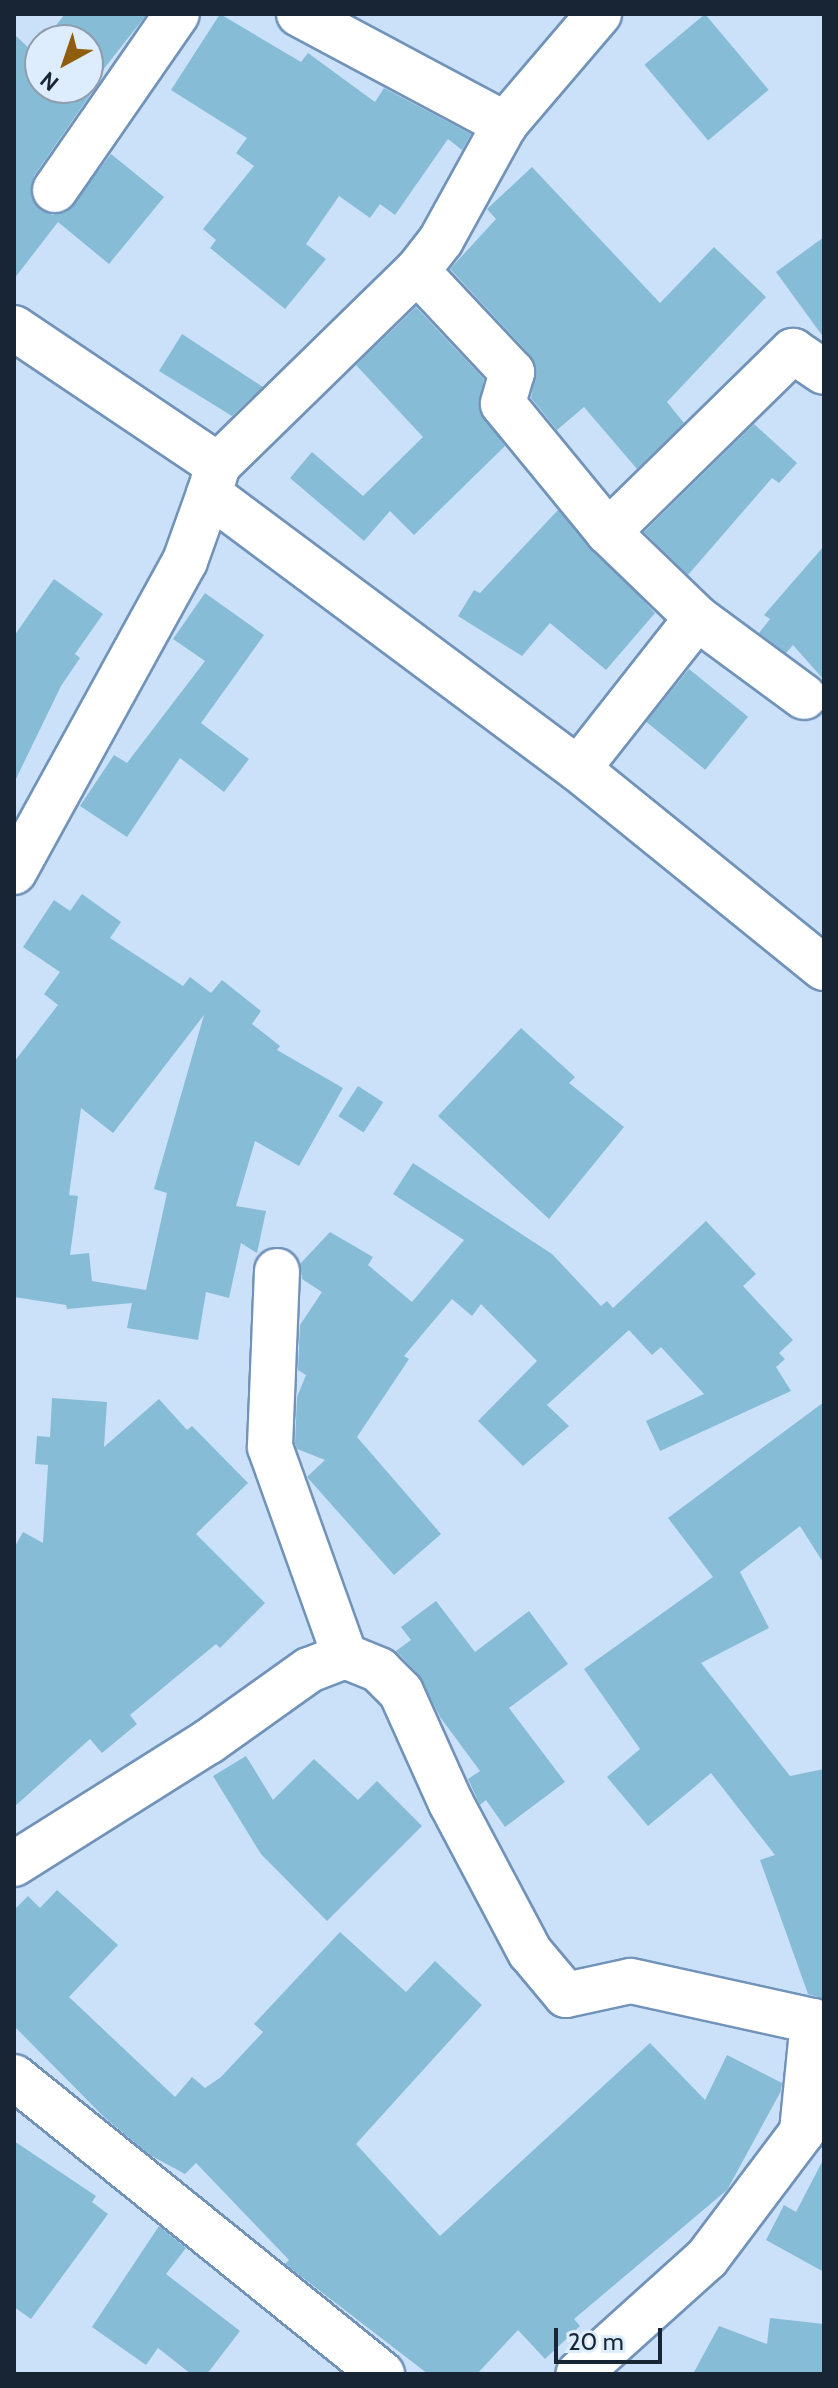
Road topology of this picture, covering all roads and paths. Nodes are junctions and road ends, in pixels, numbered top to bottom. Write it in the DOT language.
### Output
graph roads {
  1 [pos="177,14"];
  2 [pos="299,14"];
  3 [pos="599,14"];
  4 [pos="505,124"];
  5 [pos="55,190"];
  6 [pos="417,271"];
  7 [pos="14,328"];
  8 [pos="824,372"];
  9 [pos="214,480"];
  10 [pos="608,532"];
  11 [pos="697,618"];
  12 [pos="804,697"];
  13 [pos="578,769"];
  14 [pos="14,872"];
  15 [pos="824,968"];
  16 [pos="277,1271"];
  17 [pos="345,1656"];
  18 [pos="14,1864"];
  19 [pos="818,2021"];
  20 [pos="14,2077"];
  21 [pos="382,2374"];
  22 [pos="578,2374"];
  1 -- 5 [label="street"];
  2 -- 4 [label="street"];
  3 -- 4 [label="street"];
  4 -- 6 [label="street"];
  6 -- 9 [label="street"];
  6 -- 10 [label="street"];
  7 -- 9 [label="street"];
  8 -- 10 [label="street"];
  9 -- 13 [label="street"];
  9 -- 14 [label="street"];
  10 -- 11 [label="street"];
  11 -- 12 [label="street"];
  11 -- 13 [label="street"];
  13 -- 15 [label="street"];
  16 -- 17 [label="street"];
  17 -- 18 [label="street"];
  17 -- 19 [label="street"];
  19 -- 22 [label="street"];
  20 -- 21 [label="street"];
}
